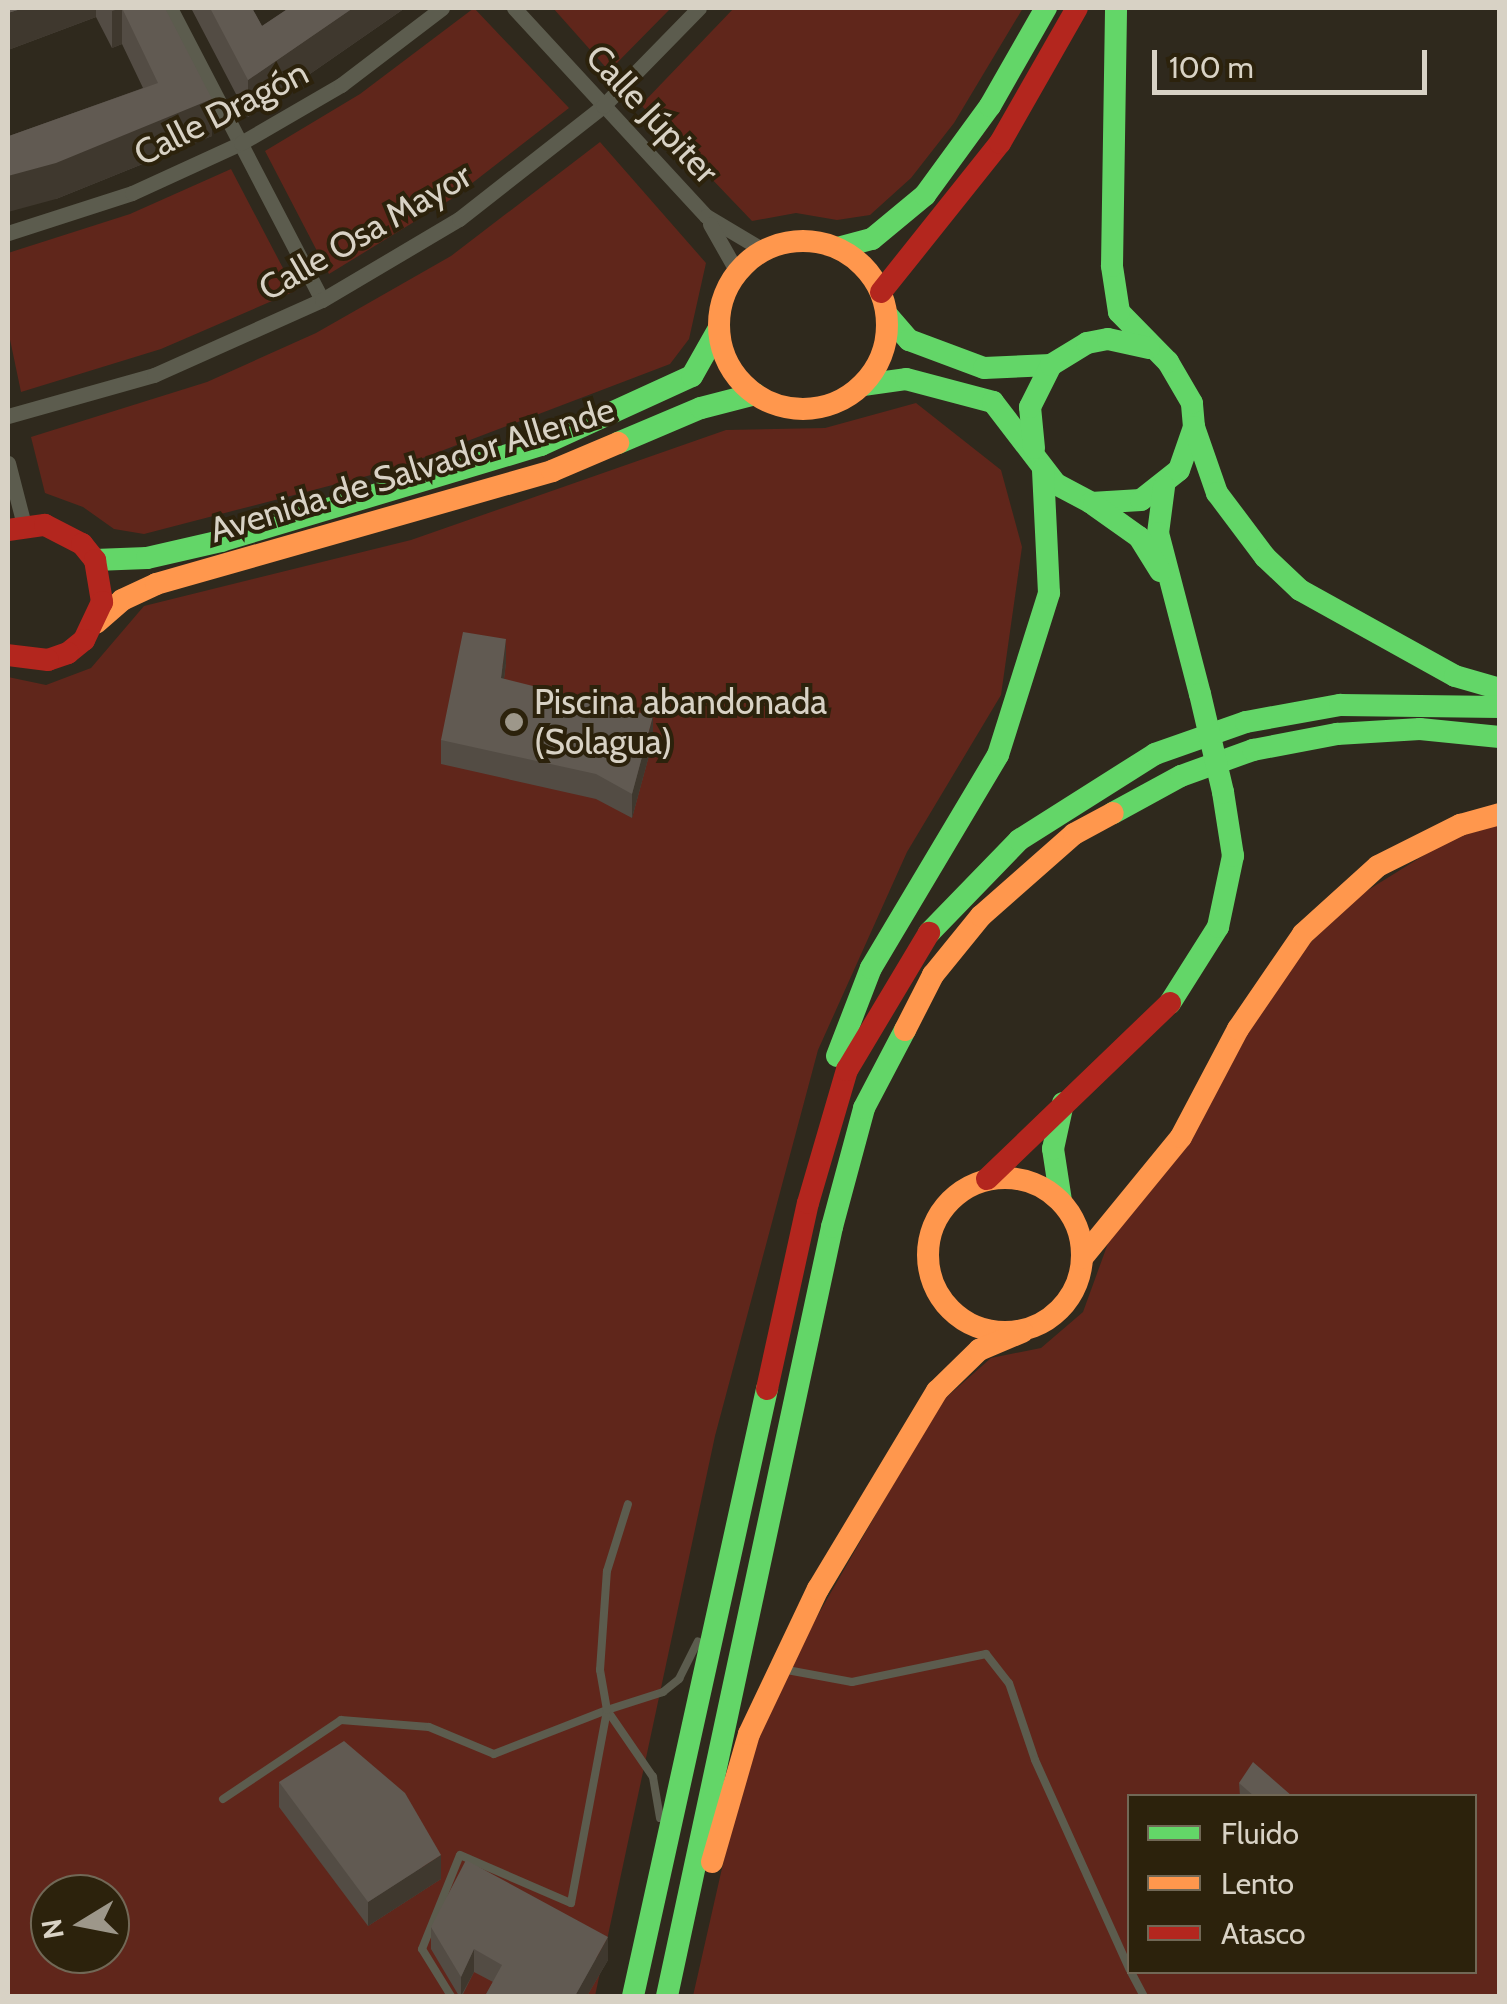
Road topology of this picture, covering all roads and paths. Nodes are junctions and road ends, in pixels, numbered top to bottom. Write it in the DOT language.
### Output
graph roads {
  1 [pos="170,8"];
  2 [pos="442,8"];
  3 [pos="514,8"];
  4 [pos="699,8"];
  5 [pos="1046,8"];
  6 [pos="1076,8"];
  7 [pos="1116,8"];
  8 [pos="603,106"];
  9 [pos="241,143"];
  10 [pos="706,216"];
  11 [pos="8,233"];
  12 [pos="838,248"];
  13 [pos="764,250"];
  14 [pos="737,272"];
  15 [pos="881,292"];
  16 [pos="322,300"];
  17 [pos="888,316"];
  18 [pos="719,328"];
  19 [pos="1149,348"];
  20 [pos="1051,365"];
  21 [pos="863,385"];
  22 [pos="755,394"];
  23 [pos="8,416"];
  24 [pos="1194,427"];
  25 [pos="1039,461"];
  26 [pos="8,463"];
  27 [pos="1164,487"];
  28 [pos="1091,503"];
  29 [pos="16,528"];
  30 [pos="95,560"];
  31 [pos="1170,588"];
  32 [pos="96,623"];
  33 [pos="8,655"];
  34 [pos="1500,688"];
  35 [pos="1500,708"];
  36 [pos="1500,737"];
  37 [pos="1500,814"];
  38 [pos="1064,1100"];
  39 [pos="987,1179"];
  40 [pos="1061,1202"];
  41 [pos="1082,1258"];
  42 [pos="1022,1332"];
  43 [pos="628,1504"];
  44 [pos="698,1640"];
  45 [pos="776,1668"];
  46 [pos="607,1710"];
  47 [pos="223,1799"];
  48 [pos="661,1822"];
  49 [pos="1127,1964"];
  50 [pos="1132,1974"];
  51 [pos="635,1988"];
  52 [pos="450,1996"];
  53 [pos="666,1996"];
  54 [pos="680,1996"];
  55 [pos="1144,1996"];
  1 -- 9 [label="street"];
  2 -- 9 [label="street, Calle Dragón"];
  3 -- 8 [label="street, Calle Júpiter"];
  4 -- 8 [label="street, Calle Osa Mayor"];
  5 -- 12 [label="main road"];
  6 -- 15 [label="main road"];
  7 -- 19 [label="main road"];
  8 -- 10 [label="street, Calle Júpiter"];
  8 -- 16 [label="street, Calle Osa Mayor"];
  9 -- 11 [label="street, Calle Dragón"];
  9 -- 16 [label="street"];
  10 -- 13 [label="street, Calle Júpiter"];
  10 -- 14 [label="street, Calle Júpiter"];
  12 -- 13 [label="main road"];
  12 -- 15 [label="main road"];
  13 -- 14 [label="main road"];
  14 -- 18 [label="main road"];
  15 -- 17 [label="main road"];
  16 -- 23 [label="street, Calle Osa Mayor"];
  17 -- 20 [label="main road"];
  17 -- 21 [label="main road"];
  18 -- 22 [label="main road"];
  18 -- 30 [label="main road, Avenida de Salvador Allende"];
  19 -- 20 [label="main road"];
  19 -- 24 [label="main road"];
  20 -- 25 [label="main road"];
  21 -- 22 [label="main road"];
  21 -- 25 [label="main road"];
  22 -- 32 [label="main road, Avenida de Salvador Allende"];
  24 -- 27 [label="main road"];
  24 -- 34 [label="main road"];
  25 -- 28 [label="main road"];
  25 -- 44 [label="main road"];
  26 -- 29 [label="street"];
  27 -- 28 [label="main road"];
  27 -- 31 [label="main road"];
  28 -- 31 [label="main road"];
  29 -- 30 [label="main road"];
  30 -- 32 [label="main road"];
  31 -- 38 [label="main road, bridge"];
  32 -- 33 [label="main road, Avenida de Salvador Allende"];
  35 -- 51 [label="main road"];
  36 -- 53 [label="main road"];
  37 -- 41 [label="main road"];
  38 -- 39 [label="main road"];
  38 -- 40 [label="main road"];
  39 -- 40 [label="main road"];
  39 -- 42 [label="main road"];
  40 -- 41 [label="main road"];
  41 -- 42 [label="main road"];
  42 -- 45 [label="main road"];
  43 -- 46 [label="lane"];
  44 -- 46 [label="lane"];
  44 -- 48 [label="main road"];
  45 -- 49 [label="lane"];
  45 -- 54 [label="main road"];
  46 -- 47 [label="lane"];
  46 -- 48 [label="lane"];
  46 -- 52 [label="lane"];
  48 -- 51 [label="main road"];
  50 -- 55 [label="lane"];
}
